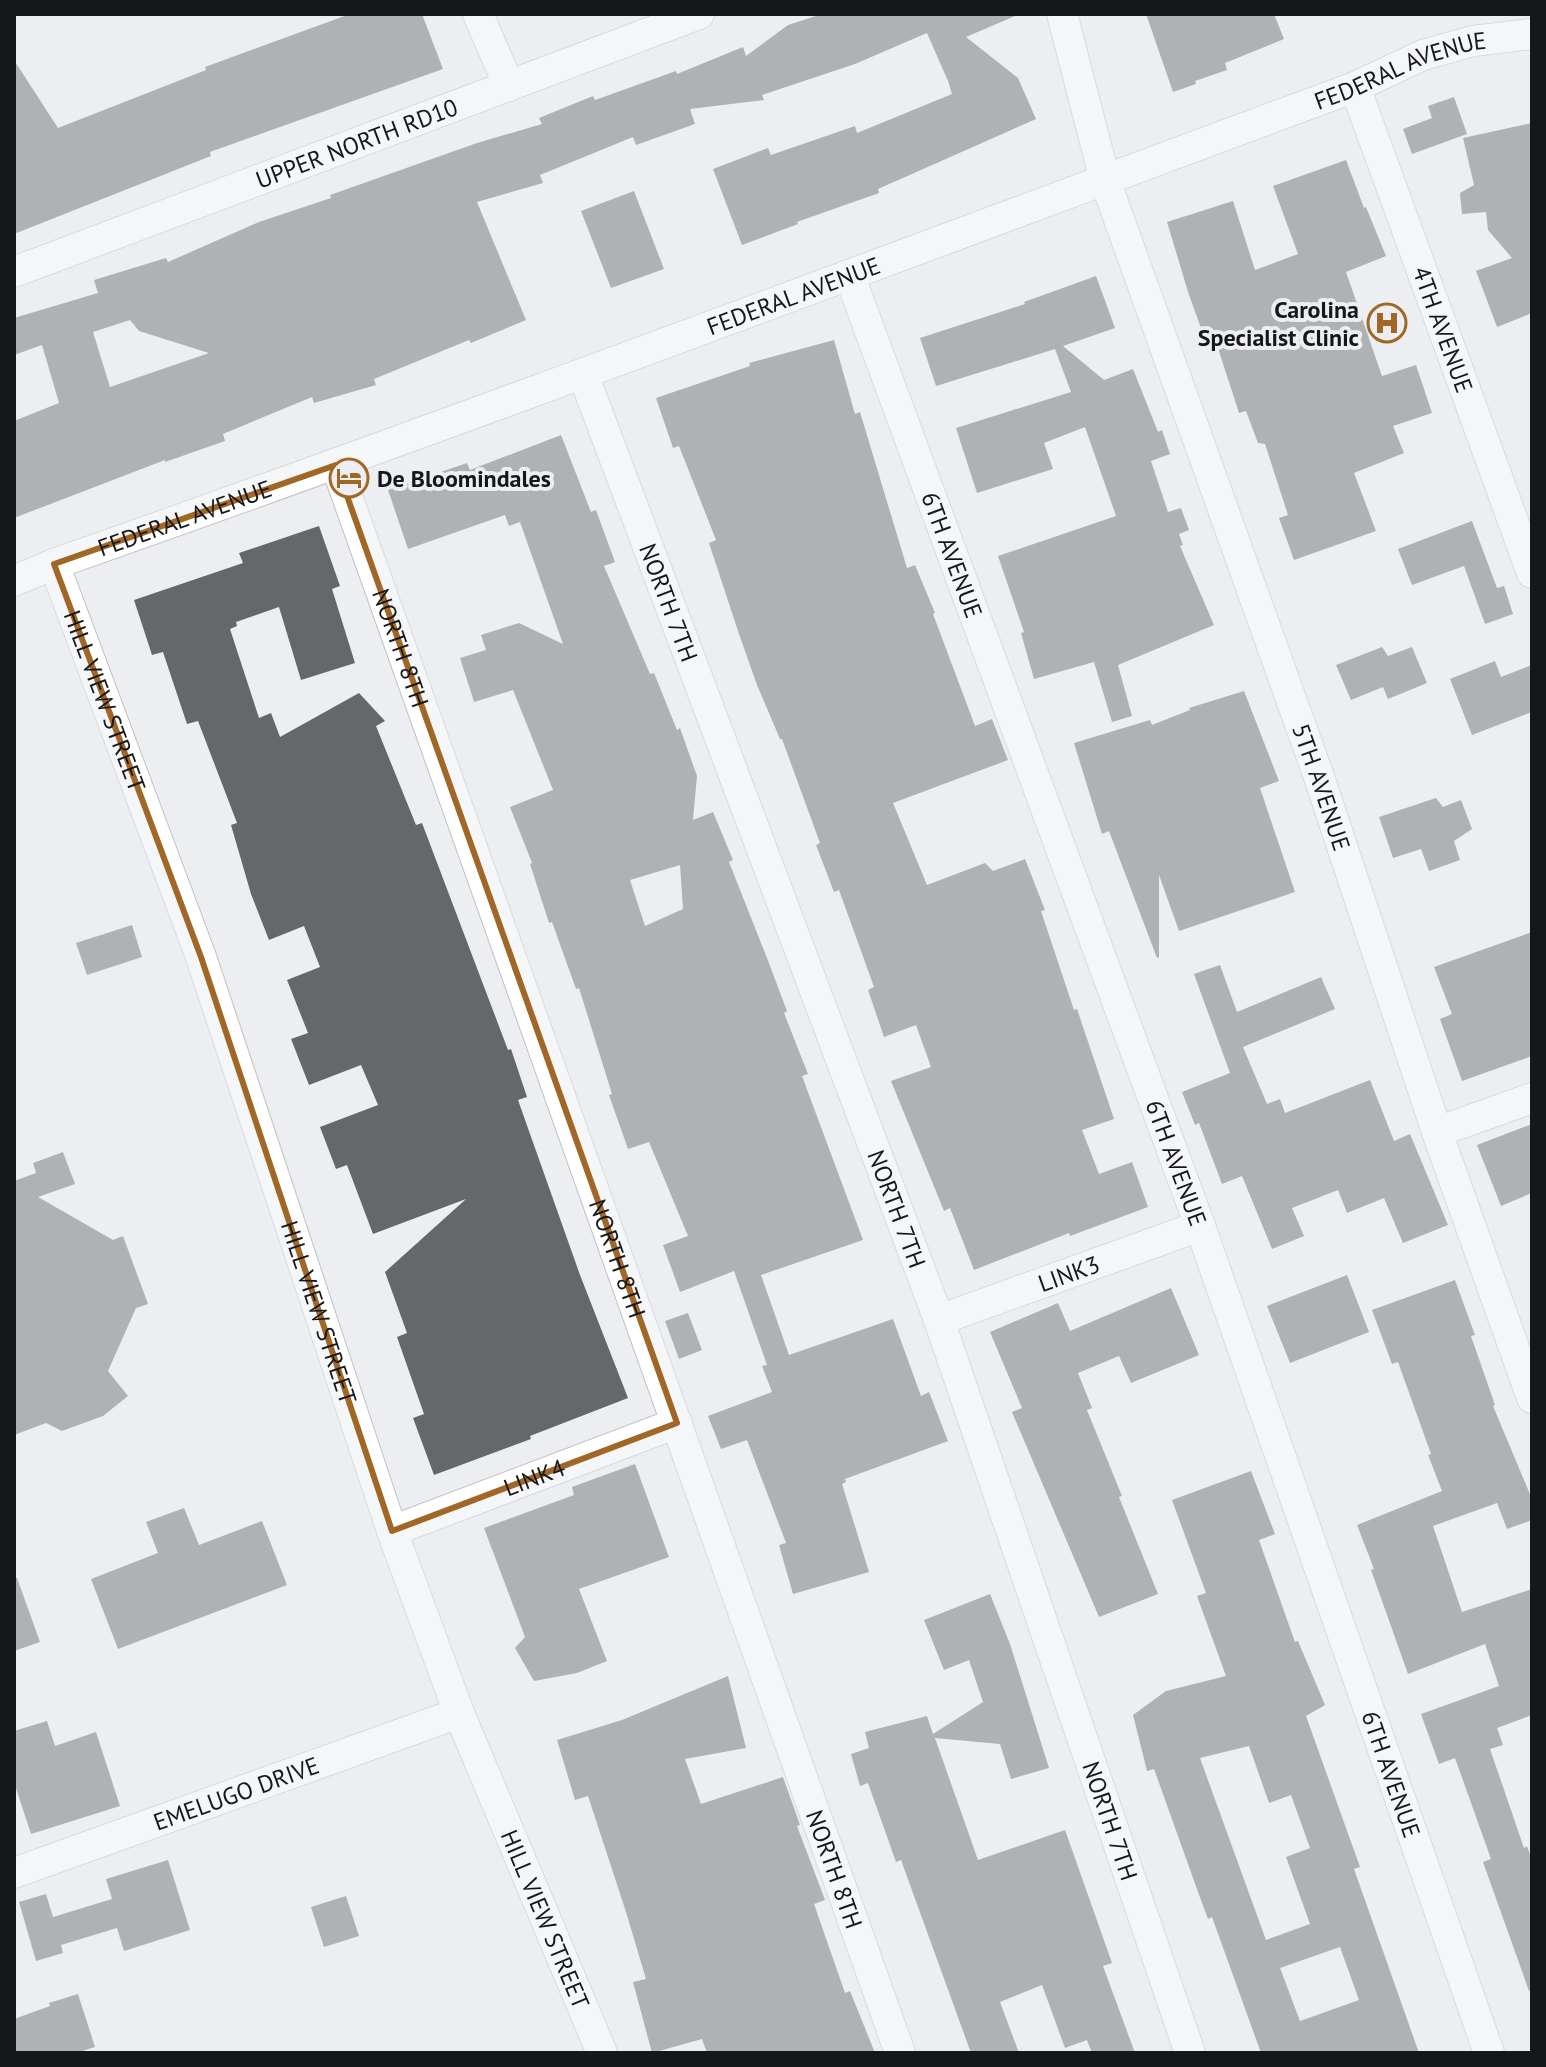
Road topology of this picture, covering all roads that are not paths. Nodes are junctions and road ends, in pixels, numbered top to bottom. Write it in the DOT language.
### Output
graph roads {
  1 [pos="478,14"];
  2 [pos="699,14"];
  3 [pos="1062,14"];
  4 [pos="1532,34"];
  5 [pos="509,86"];
  6 [pos="1355,87"];
  7 [pos="1105,180"];
  8 [pos="14,272"];
  9 [pos="850,277"];
  10 [pos="583,374"];
  11 [pos="336,465"];
  12 [pos="54,564"];
  13 [pos="1532,573"];
  14 [pos="14,581"];
  15 [pos="1532,1098"];
  16 [pos="1437,1132"];
  17 [pos="1200,1226"];
  18 [pos="939,1320"];
  19 [pos="1532,1398"];
  20 [pos="677,1423"];
  21 [pos="392,1531"];
  22 [pos="459,1713"];
  23 [pos="14,1873"];
  24 [pos="602,2053"];
  25 [pos="900,2053"];
  26 [pos="1190,2053"];
  27 [pos="1489,2053"];
  1 -- 5 [label="street"];
  2 -- 5 [label="street, UPPER NORTH RD10"];
  3 -- 7 [label="street, 5TH AVENUE"];
  4 -- 6 [label="street, FEDERAL AVENUE"];
  5 -- 8 [label="street, UPPER NORTH RD10"];
  6 -- 7 [label="street, FEDERAL AVENUE"];
  6 -- 13 [label="street, 4TH AVENUE"];
  7 -- 9 [label="street, FEDERAL AVENUE"];
  7 -- 16 [label="street, 5TH AVENUE"];
  9 -- 10 [label="street, FEDERAL AVENUE"];
  9 -- 17 [label="street, 6TH AVENUE"];
  10 -- 11 [label="street, FEDERAL AVENUE"];
  10 -- 18 [label="street, NORTH 7TH"];
  11 -- 12 [label="street, FEDERAL AVENUE"];
  11 -- 20 [label="street, NORTH 8TH"];
  12 -- 14 [label="street, FEDERAL AVENUE"];
  12 -- 21 [label="street, HILL VIEW STREET"];
  15 -- 16 [label="street"];
  16 -- 19 [label="street, 5TH AVENUE"];
  17 -- 18 [label="street, LINK3"];
  17 -- 27 [label="street, 6TH AVENUE"];
  18 -- 26 [label="street, NORTH 7TH"];
  20 -- 21 [label="street, LINK4"];
  20 -- 25 [label="street, NORTH 8TH"];
  21 -- 22 [label="street, HILL VIEW STREET"];
  22 -- 23 [label="street, EMELUGO DRIVE"];
  22 -- 24 [label="street, HILL VIEW STREET"];
}
